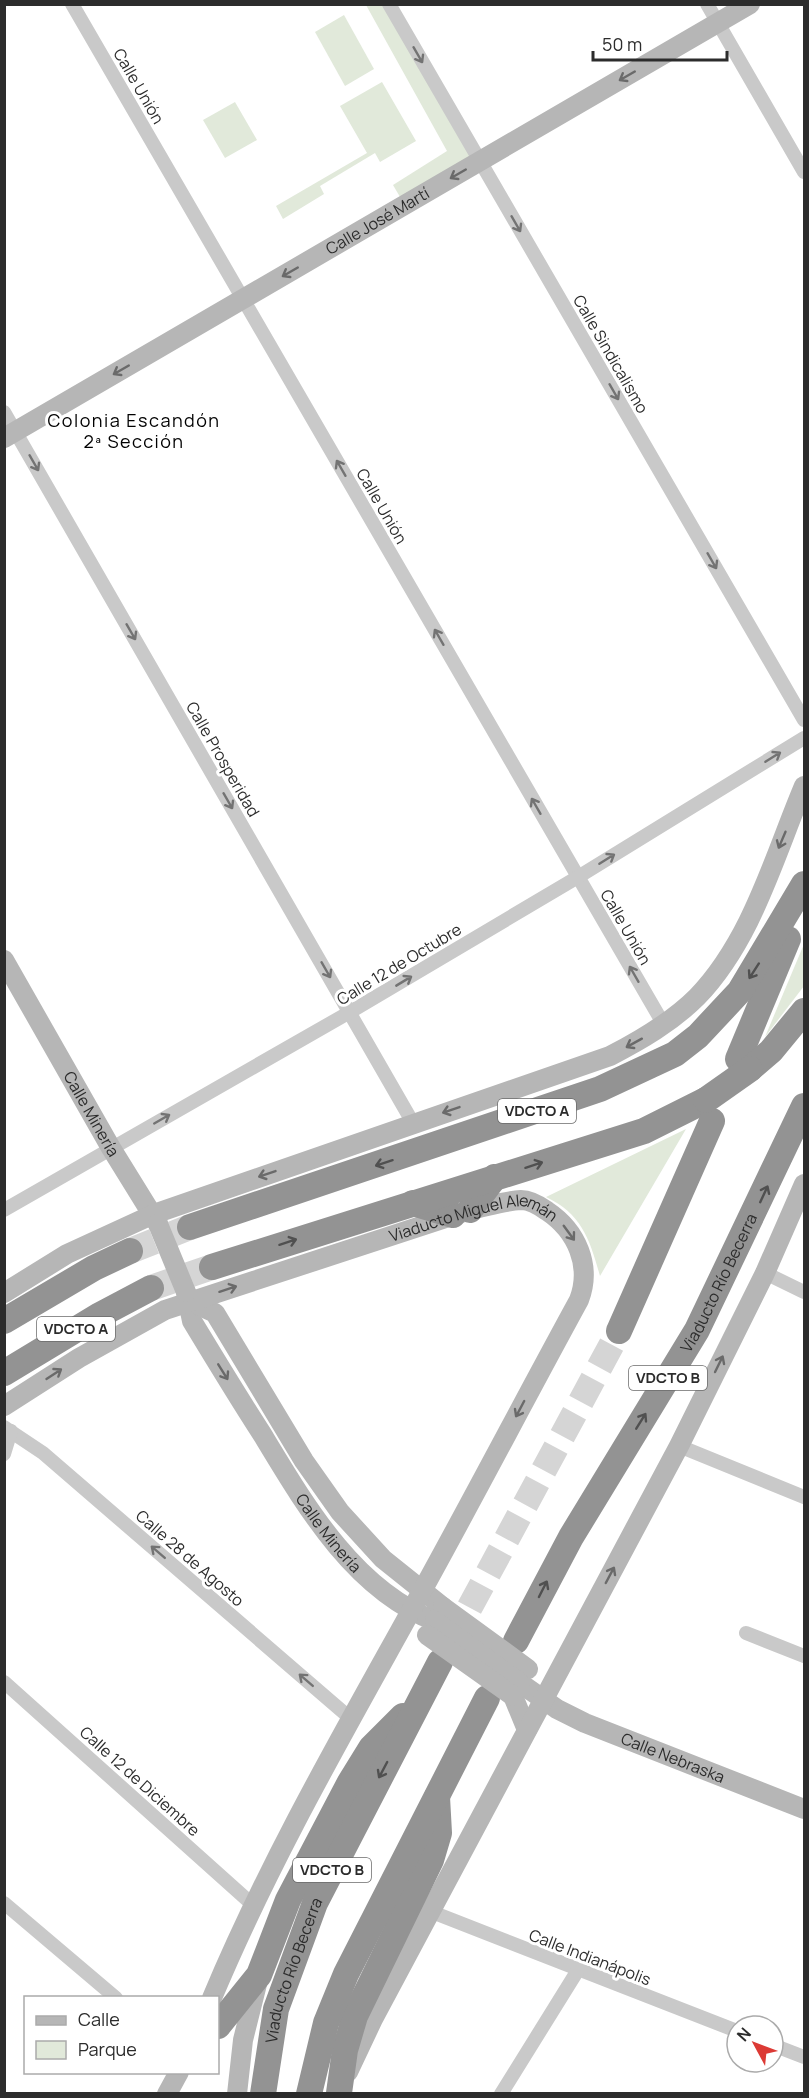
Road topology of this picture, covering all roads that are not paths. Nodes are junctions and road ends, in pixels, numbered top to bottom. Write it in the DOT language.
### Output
graph roads {
  1 [pos="72,4"];
  2 [pos="389,4"];
  3 [pos="707,4"];
  4 [pos="750,4"];
  5 [pos="718,23"];
  6 [pos="480,161"];
  7 [pos="804,172"];
  8 [pos="243,299"];
  9 [pos="4,412"];
  10 [pos="10,435"];
  11 [pos="804,720"];
  12 [pos="804,738"];
  13 [pos="804,786"];
  14 [pos="578,877"];
  15 [pos="804,884"];
  16 [pos="804,896"];
  17 [pos="4,960"];
  18 [pos="804,1011"];
  19 [pos="350,1012"];
  20 [pos="664,1025"];
  21 [pos="744,1064"];
  22 [pos="804,1106"];
  23 [pos="709,1110"];
  24 [pos="414,1123"];
  25 [pos="111,1148"];
  26 [pos="495,1177"];
  27 [pos="804,1184"];
  28 [pos="413,1203"];
  29 [pos="4,1210"];
  30 [pos="462,1212"];
  31 [pos="156,1219"];
  32 [pos="190,1227"];
  33 [pos="130,1251"];
  34 [pos="212,1267"];
  35 [pos="765,1273"];
  36 [pos="151,1288"];
  37 [pos="804,1292"];
  38 [pos="4,1293"];
  39 [pos="188,1296"];
  40 [pos="4,1321"];
  41 [pos="619,1331"];
  42 [pos="4,1373"];
  43 [pos="4,1406"];
  44 [pos="8,1429"];
  45 [pos="679,1446"];
  46 [pos="4,1454"];
  47 [pos="804,1497"];
  48 [pos="422,1591"];
  49 [pos="410,1612"];
  50 [pos="435,1621"];
  51 [pos="746,1633"];
  52 [pos="396,1636"];
  53 [pos="516,1641"];
  54 [pos="804,1656"];
  55 [pos="440,1662"];
  56 [pos="4,1682"];
  57 [pos="520,1683"];
  58 [pos="547,1693"];
  59 [pos="422,1697"];
  60 [pos="487,1698"];
  61 [pos="350,1718"];
  62 [pos="527,1730"];
  63 [pos="437,1794"];
  64 [pos="804,1809"];
  65 [pos="4,1903"];
  66 [pos="253,1905"];
  67 [pos="432,1912"];
  68 [pos="578,1970"];
  69 [pos="259,1975"];
  70 [pos="114,1996"];
  71 [pos="213,1996"];
  72 [pos="219,2025"];
  73 [pos="725,2026"];
  74 [pos="785,2050"];
  75 [pos="804,2057"];
  76 [pos="179,2074"];
  77 [pos="180,2074"];
  78 [pos="339,2093"];
  79 [pos="167,2094"];
  80 [pos="186,2094"];
  81 [pos="237,2094"];
  82 [pos="263,2094"];
  83 [pos="309,2094"];
  84 [pos="501,2094"];
  1 -- 8 [label="street, Calle Unión"];
  2 -- 6 [label="street, Calle Sindicalismo, one-way"];
  3 -- 5 [label="street"];
  4 -- 5 [label="main road, Calle José Martí"];
  5 -- 6 [label="main road, Calle José Martí, one-way"];
  5 -- 7 [label="street"];
  6 -- 8 [label="main road, Calle José Martí, one-way"];
  6 -- 11 [label="street, Calle Sindicalismo, one-way"];
  8 -- 10 [label="main road, Calle José Martí, one-way"];
  14 -- 8 [label="street, Calle Unión, one-way"];
  9 -- 10 [label="street, Calle Prosperidad"];
  10 -- 19 [label="street, Calle Prosperidad, one-way"];
  14 -- 12 [label="street, Calle 12 de Octubre, one-way"];
  13 -- 20 [label="main road, one-way"];
  19 -- 14 [label="street, Calle 12 de Octubre, one-way"];
  20 -- 14 [label="street, Calle Unión, one-way"];
  15 -- 32 [label="highway, VDCTO A, one-way"];
  16 -- 21 [label="highway"];
  17 -- 25 [label="main road, Calle Minería"];
  18 -- 21 [label="highway, Viaducto Miguel Alemán"];
  19 -- 24 [label="street, Calle Prosperidad"];
  25 -- 19 [label="street, Calle 12 de Octubre, one-way"];
  20 -- 24 [label="main road, one-way"];
  21 -- 23 [label="highway, Viaducto Miguel Alemán, bridge"];
  53 -- 22 [label="highway, Viaducto Río Becerra / VDCTO B, one-way"];
  26 -- 23 [label="highway, Viaducto Miguel Alemán, one-way"];
  23 -- 41 [label="highway"];
  24 -- 31 [label="main road, one-way"];
  25 -- 29 [label="street, Calle 12 de Octubre"];
  25 -- 31 [label="main road, Calle Minería"];
  26 -- 28 [label="highway, Viaducto Miguel Alemán"];
  26 -- 30 [label="highway"];
  27 -- 35 [label="main road"];
  28 -- 30 [label="highway"];
  34 -- 28 [label="highway, Viaducto Miguel Alemán, one-way"];
  39 -- 30 [label="main road, Viaducto Miguel Alemán, one-way"];
  30 -- 48 [label="main road, Viaducto Miguel Alemán, one-way"];
  31 -- 38 [label="main road"];
  31 -- 39 [label="main road, Calle Minería, bridge"];
  33 -- 40 [label="highway, VDCTO A"];
  35 -- 37 [label="street"];
  45 -- 35 [label="main road, one-way"];
  36 -- 42 [label="highway, VDCTO A"];
  43 -- 39 [label="main road, Viaducto Miguel Alemán, one-way"];
  39 -- 48 [label="main road, Calle Minería"];
  39 -- 49 [label="main road, Calle Minería, one-way"];
  44 -- 46 [label="street"];
  61 -- 44 [label="street, Calle 28 de Agosto, one-way"];
  45 -- 47 [label="street"];
  58 -- 45 [label="main road, one-way"];
  48 -- 49 [label="main road"];
  48 -- 50 [label="main road, Calle Minería"];
  49 -- 50 [label="main road, Calle Minería"];
  49 -- 52 [label="main road"];
  50 -- 52 [label="main road"];
  50 -- 57 [label="main road, Calle Minería, bridge"];
  51 -- 54 [label="street"];
  52 -- 61 [label="main road"];
  55 -- 59 [label="highway, Viaducto Río Becerra / VDCTO B"];
  56 -- 66 [label="street, Calle 12 de Diciembre"];
  57 -- 58 [label="main road, Calle Minería"];
  57 -- 62 [label="main road"];
  58 -- 62 [label="main road"];
  58 -- 64 [label="main road, Calle Nebraska"];
  59 -- 69 [label="highway"];
  59 -- 82 [label="highway, Viaducto Río Becerra / VDCTO B, one-way"];
  60 -- 63 [label="highway, VDCTO B"];
  61 -- 66 [label="main road"];
  62 -- 67 [label="main road"];
  63 -- 78 [label="highway"];
  63 -- 83 [label="highway, VDCTO B"];
  65 -- 70 [label="street"];
  66 -- 71 [label="main road"];
  67 -- 68 [label="street, Calle Indianápolis"];
  67 -- 78 [label="main road"];
  68 -- 73 [label="street, Calle Indianápolis"];
  68 -- 84 [label="street"];
  69 -- 72 [label="highway"];
  69 -- 81 [label="main road, Viaducto Río Becerra"];
  74 -- 75 [label="street"];
  76 -- 79 [label="main road"];
  77 -- 80 [label="main road"];
}
